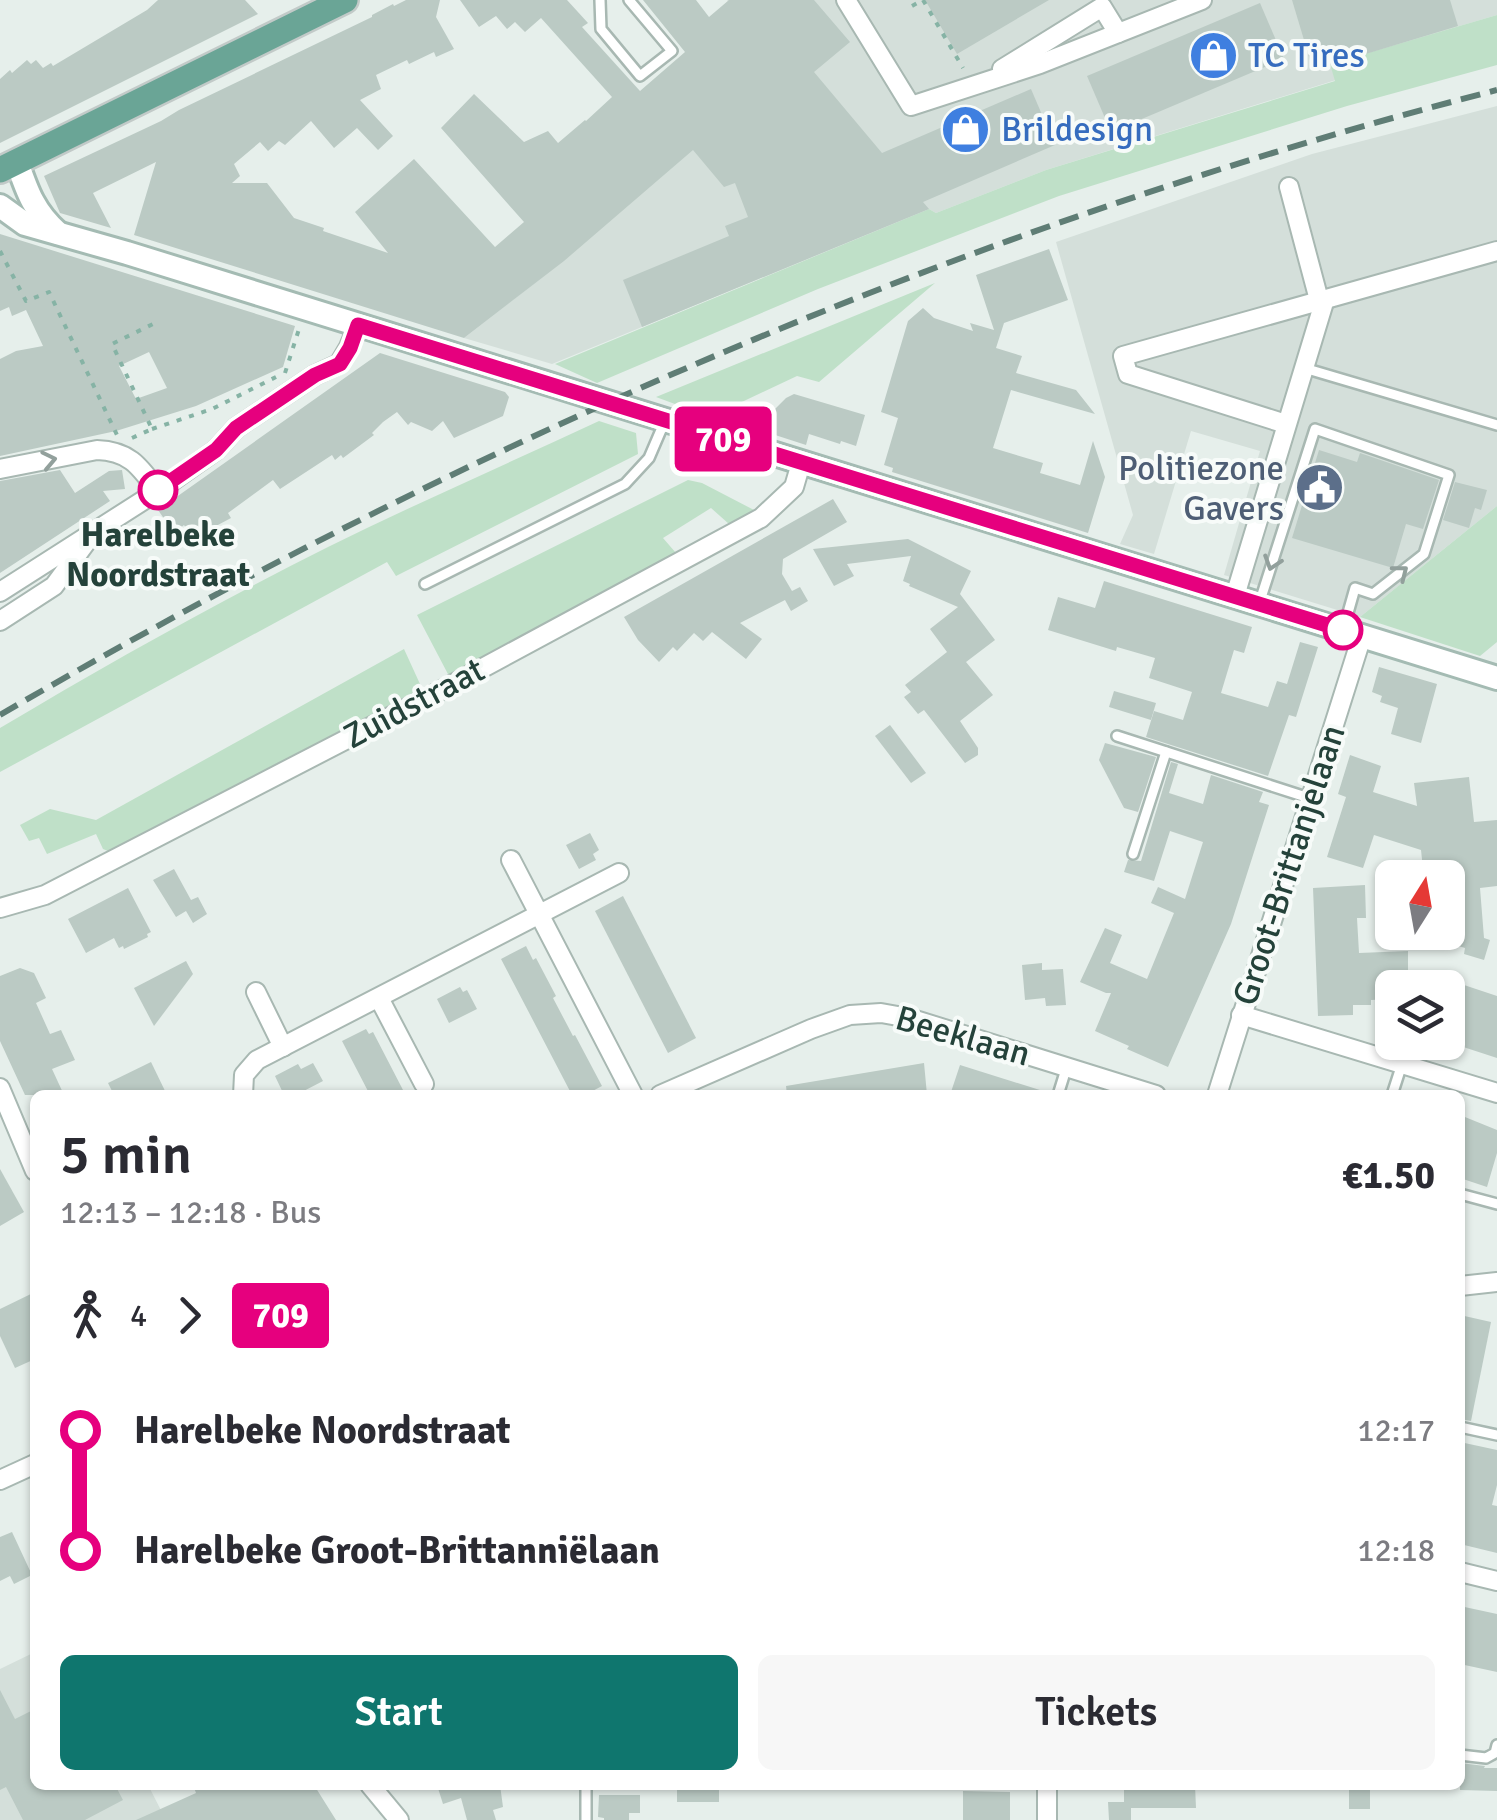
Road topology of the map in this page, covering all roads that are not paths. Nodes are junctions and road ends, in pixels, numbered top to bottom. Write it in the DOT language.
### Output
graph roads {
  1 [pos="345,0"];
  2 [pos="600,0"];
  3 [pos="628,0"];
  4 [pos="846,0"];
  5 [pos="1202,0"];
  6 [pos="1104,2"];
  7 [pos="1118,33"];
  8 [pos="976,85"];
  9 [pos="8,166"];
  10 [pos="1289,187"];
  11 [pos="0,206"];
  12 [pos="61,236"];
  13 [pos="1497,250"];
  14 [pos="1322,300"];
  15 [pos="358,325"];
  16 [pos="1304,368"];
  17 [pos="665,421"];
  18 [pos="1286,424"];
  19 [pos="1497,425"];
  20 [pos="802,464"];
  21 [pos="0,469"];
  22 [pos="158,490"];
  23 [pos="97,528"];
  24 [pos="425,584"];
  25 [pos="0,592"];
  26 [pos="1234,596"];
  27 [pos="1259,604"];
  28 [pos="0,621"];
  29 [pos="1352,633"];
  30 [pos="1497,678"];
  31 [pos="1117,736"];
  32 [pos="1166,752"];
  33 [pos="1310,798"];
  34 [pos="1133,854"];
  35 [pos="511,860"];
  36 [pos="619,873"];
  37 [pos="0,908"];
  38 [pos="540,915"];
  39 [pos="256,992"];
  40 [pos="380,998"];
  41 [pos="1241,1016"];
  42 [pos="283,1047"];
  43 [pos="1402,1063"];
  44 [pos="1067,1066"];
  45 [pos="424,1084"];
  46 [pos="0,1088"];
  47 [pos="244,1090"];
  48 [pos="630,1090"];
  49 [pos="671,1090"];
  50 [pos="1060,1090"];
  51 [pos="1141,1090"];
  52 [pos="1219,1090"];
  53 [pos="1394,1090"];
  54 [pos="1497,1093"];
  55 [pos="8,1133"];
  56 [pos="30,1164"];
  57 [pos="1465,1195"];
  58 [pos="1497,1204"];
  59 [pos="1497,1282"];
  60 [pos="1465,1285"];
  61 [pos="1465,1428"];
  62 [pos="1497,1435"];
  63 [pos="30,1466"];
  64 [pos="0,1480"];
  65 [pos="1465,1573"];
  66 [pos="1497,1581"];
  67 [pos="1497,1745"];
  68 [pos="1465,1756"];
  69 [pos="374,1790"];
  70 [pos="586,1790"];
  71 [pos="1047,1790"];
  72 [pos="400,1820"];
  73 [pos="586,1820"];
  74 [pos="1048,1820"];
  1 -- 9 [label="main road"];
  2 -- 3 [label="lane"];
  4 -- 8 [label="street"];
  5 -- 7 [label="street"];
  6 -- 7 [label="street"];
  6 -- 8 [label="street"];
  7 -- 8 [label="street"];
  9 -- 12 [label="main road"];
  10 -- 14 [label="street"];
  11 -- 12 [label="main road"];
  12 -- 15 [label="main road"];
  13 -- 14 [label="street"];
  14 -- 16 [label="street"];
  14 -- 18 [label="street"];
  15 -- 17 [label="main road"];
  15 -- 22 [label="street"];
  16 -- 18 [label="street"];
  16 -- 19 [label="lane"];
  17 -- 20 [label="main road"];
  17 -- 24 [label="lane"];
  18 -- 26 [label="street"];
  20 -- 26 [label="main road"];
  20 -- 37 [label="street, Zuidstraat"];
  21 -- 22 [label="street, one-way"];
  22 -- 23 [label="street"];
  23 -- 25 [label="street"];
  23 -- 28 [label="street"];
  26 -- 27 [label="main road"];
  27 -- 29 [label="main road"];
  29 -- 27 [label="lane, one-way"];
  29 -- 30 [label="main road"];
  29 -- 33 [label="street, Groot-Brittanjelaan"];
  31 -- 32 [label="lane"];
  32 -- 33 [label="lane"];
  32 -- 34 [label="lane"];
  33 -- 41 [label="street, Groot-Brittanjelaan"];
  35 -- 38 [label="street"];
  36 -- 38 [label="street"];
  38 -- 40 [label="street"];
  38 -- 48 [label="street"];
  39 -- 42 [label="street"];
  40 -- 42 [label="street"];
  40 -- 45 [label="street"];
  41 -- 43 [label="street"];
  41 -- 52 [label="street, Groot-Brittanjelaan"];
  42 -- 47 [label="street"];
  43 -- 53 [label="lane"];
  43 -- 54 [label="street"];
  44 -- 49 [label="street, Beeklaan"];
  44 -- 50 [label="lane"];
  44 -- 51 [label="street, Beeklaan"];
  46 -- 55 [label="street"];
  55 -- 56 [label="street"];
  57 -- 58 [label="lane"];
  59 -- 60 [label="street"];
  61 -- 62 [label="lane"];
  63 -- 64 [label="street"];
  65 -- 66 [label="street"];
  67 -- 68 [label="lane"];
  69 -- 72 [label="street"];
  70 -- 73 [label="lane"];
  71 -- 74 [label="street"];
}
